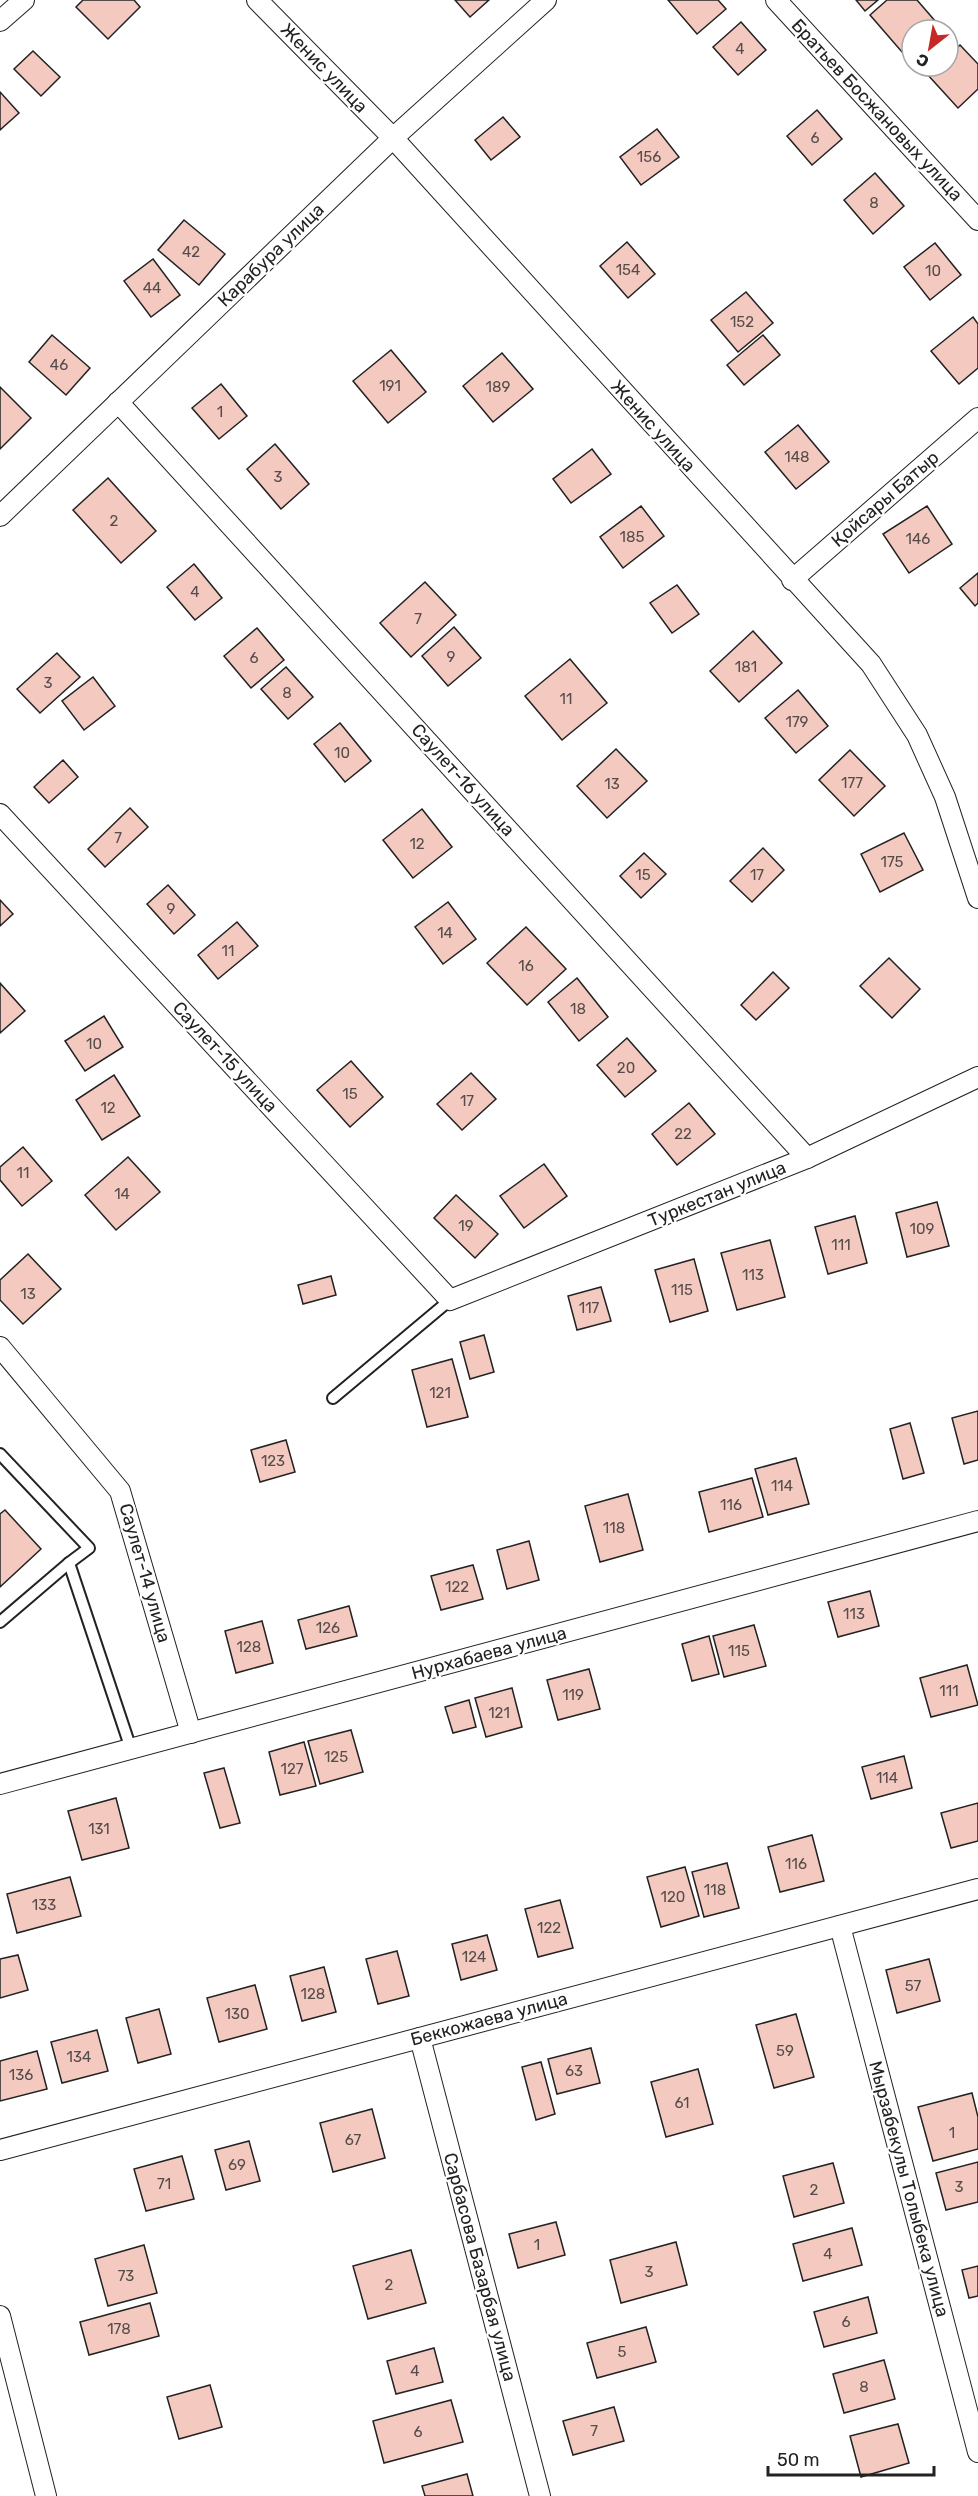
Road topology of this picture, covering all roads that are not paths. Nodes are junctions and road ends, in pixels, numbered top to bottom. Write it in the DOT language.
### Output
graph roads {
  1 [pos="24,0"];
  2 [pos="257,0"];
  3 [pos="546,0"];
  4 [pos="776,0"];
  5 [pos="0,21"];
  6 [pos="393,138"];
  7 [pos="978,220"];
  8 [pos="118,402"];
  9 [pos="978,418"];
  10 [pos="0,516"];
  11 [pos="792,580"];
  12 [pos="0,814"];
  13 [pos="978,898"];
  14 [pos="978,1077"];
  15 [pos="807,1158"];
  16 [pos="450,1300"];
  17 [pos="0,1347"];
  18 [pos="333,1398"];
  19 [pos="0,1454"];
  20 [pos="978,1521"];
  21 [pos="69,1563"];
  22 [pos="0,1622"];
  23 [pos="191,1733"];
  24 [pos="131,1749"];
  25 [pos="0,1784"];
  26 [pos="978,1889"];
  27 [pos="840,1926"];
  28 [pos="420,2038"];
  29 [pos="0,2150"];
  30 [pos="0,2316"];
  31 [pos="978,2452"];
  32 [pos="46,2496"];
  33 [pos="540,2496"];
  1 -- 5 [label="street"];
  2 -- 6 [label="street, Женис улица"];
  3 -- 6 [label="street, Карабура улица"];
  4 -- 7 [label="street, Братьев Босжановых улица"];
  6 -- 8 [label="street, Карабура улица"];
  6 -- 11 [label="street, Женис улица"];
  8 -- 10 [label="street, Карабура улица"];
  8 -- 15 [label="street, Саулет-16 улица"];
  9 -- 11 [label="street, Қойсары Батыр"];
  11 -- 13 [label="street, Женис улица"];
  12 -- 16 [label="street, Саулет-15 улица"];
  14 -- 15 [label="street, Туркестан улица"];
  15 -- 16 [label="street, Туркестан улица"];
  16 -- 18 [label="lane"];
  17 -- 23 [label="street, Саулет-14 улица"];
  19 -- 21 [label="lane"];
  20 -- 23 [label="street, Нурхабаева улица"];
  21 -- 22 [label="lane"];
  21 -- 24 [label="lane"];
  23 -- 24 [label="street, Нурхабаева улица"];
  24 -- 25 [label="street, Нурхабаева улица"];
  26 -- 27 [label="street, Беккожаева улица"];
  27 -- 28 [label="street, Беккожаева улица"];
  27 -- 31 [label="street, Мырзабекулы Толыбека улица"];
  28 -- 29 [label="street, Беккожаева улица"];
  28 -- 33 [label="street, Сарбасова Базарбая улица"];
  30 -- 32 [label="street"];
}
